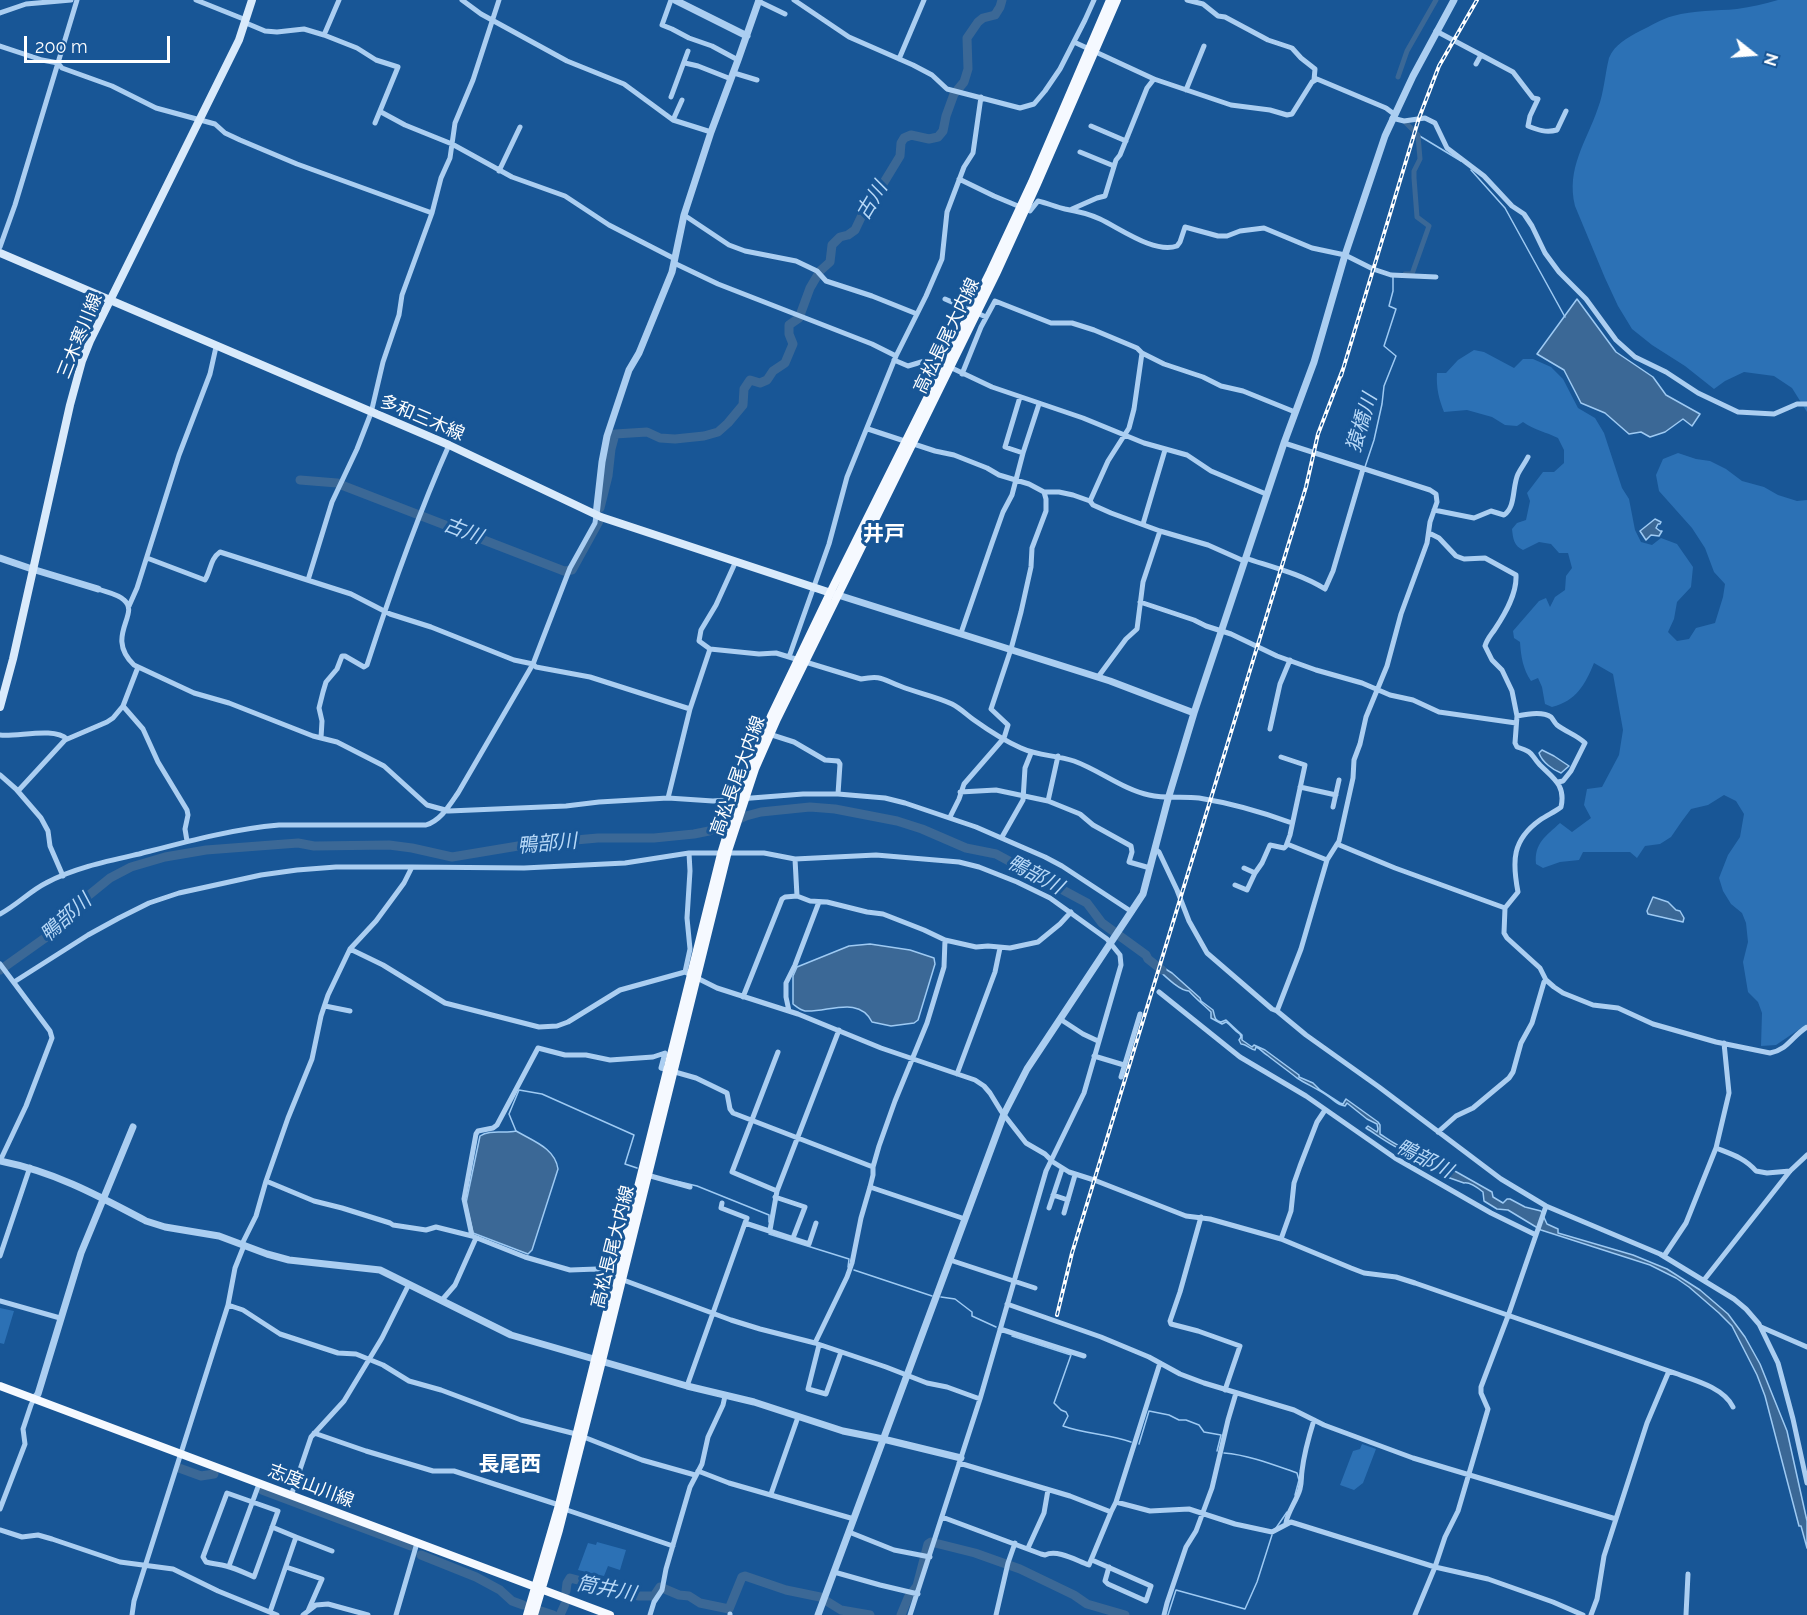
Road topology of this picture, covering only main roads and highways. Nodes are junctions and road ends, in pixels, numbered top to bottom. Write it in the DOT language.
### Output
graph roads {
  1 [pos="252,0"];
  2 [pos="1110,0"];
  3 [pos="1117,0"];
  4 [pos="1092,50"];
  5 [pos="0,253"];
  6 [pos="110,301"];
  7 [pos="945,367"];
  8 [pos="909,443"];
  9 [pos="834,594"];
  10 [pos="0,707"];
  11 [pos="0,1386"];
  12 [pos="539,1588"];
  13 [pos="527,1615"];
  14 [pos="534,1615"];
  15 [pos="610,1615"];
  1 -- 6 [label="main road, 三木寒川線"];
  2 -- 4 [label="main road, 高松長尾大内線"];
  3 -- 4 [label="main road, 高松長尾大内線"];
  4 -- 7 [label="main road, 高松長尾大内線"];
  5 -- 6 [label="main road, 多和三木線"];
  6 -- 9 [label="main road, 多和三木線"];
  6 -- 10 [label="main road, 三木寒川線"];
  7 -- 8 [label="main road, 高松長尾大内線"];
  7 -- 8 [label="main road, 高松長尾大内線"];
  8 -- 9 [label="main road, 高松長尾大内線"];
  9 -- 12 [label="main road, 高松長尾大内線"];
  11 -- 12 [label="main road, 志度山川線"];
  12 -- 13 [label="main road, 高松長尾大内線"];
  12 -- 14 [label="main road, 高松長尾大内線"];
  12 -- 15 [label="main road, 志度山川線"];
}
